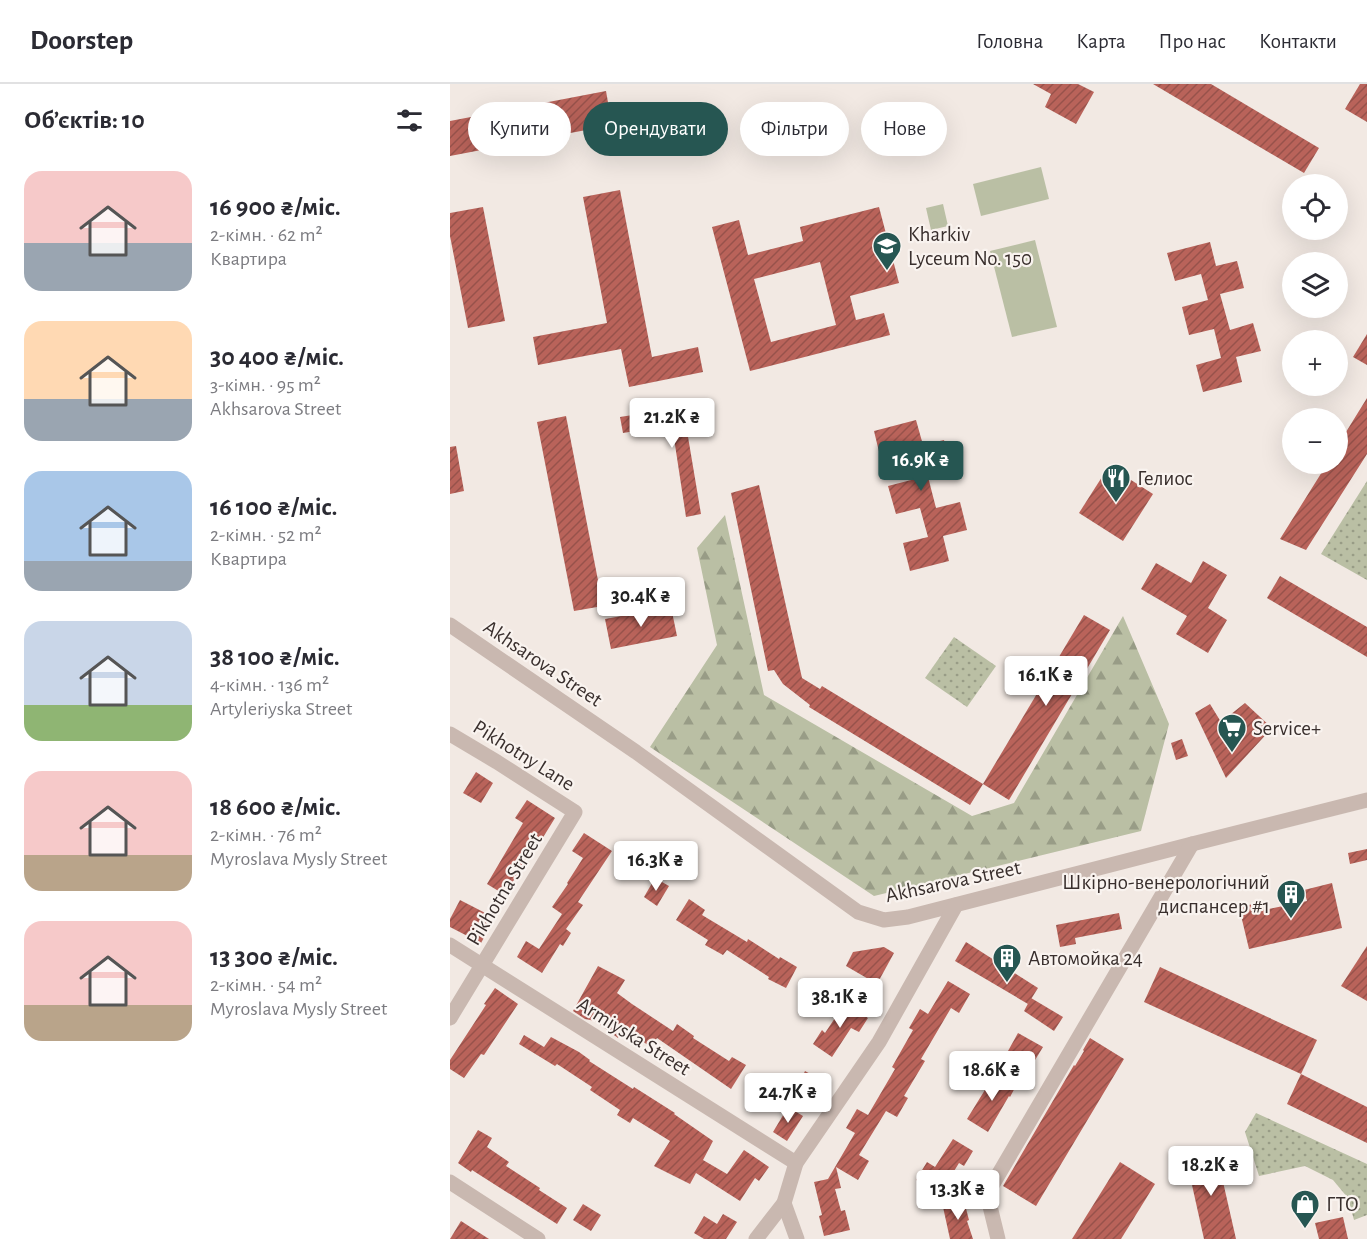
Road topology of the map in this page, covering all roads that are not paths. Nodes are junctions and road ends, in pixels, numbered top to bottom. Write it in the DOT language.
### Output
graph roads {
  1 [pos="450,625"];
  2 [pos="450,734"];
  3 [pos="1367,800"];
  4 [pos="575,812"];
  5 [pos="1192,844"];
  6 [pos="956,905"];
  7 [pos="450,945"];
  8 [pos="483,965"];
  9 [pos="450,1018"];
  10 [pos="796,1163"];
  11 [pos="450,1182"];
  12 [pos="784,1203"];
  13 [pos="538,1239"];
  14 [pos="756,1239"];
  15 [pos="797,1239"];
  16 [pos="998,1239"];
  1 -- 6 [label="street, Akhsarova Street"];
  2 -- 4 [label="street, Pikhotny Lane"];
  3 -- 5 [label="street, Akhsarova Street"];
  4 -- 8 [label="street, Pikhotna Street"];
  5 -- 6 [label="street, Akhsarova Street"];
  5 -- 16 [label="street"];
  6 -- 10 [label="street"];
  7 -- 8 [label="street, Armiyska Street"];
  8 -- 9 [label="street, Pikhotna Street"];
  8 -- 10 [label="street, Armiyska Street"];
  10 -- 12 [label="street"];
  11 -- 13 [label="street"];
  12 -- 14 [label="street"];
  12 -- 15 [label="street"];
}
